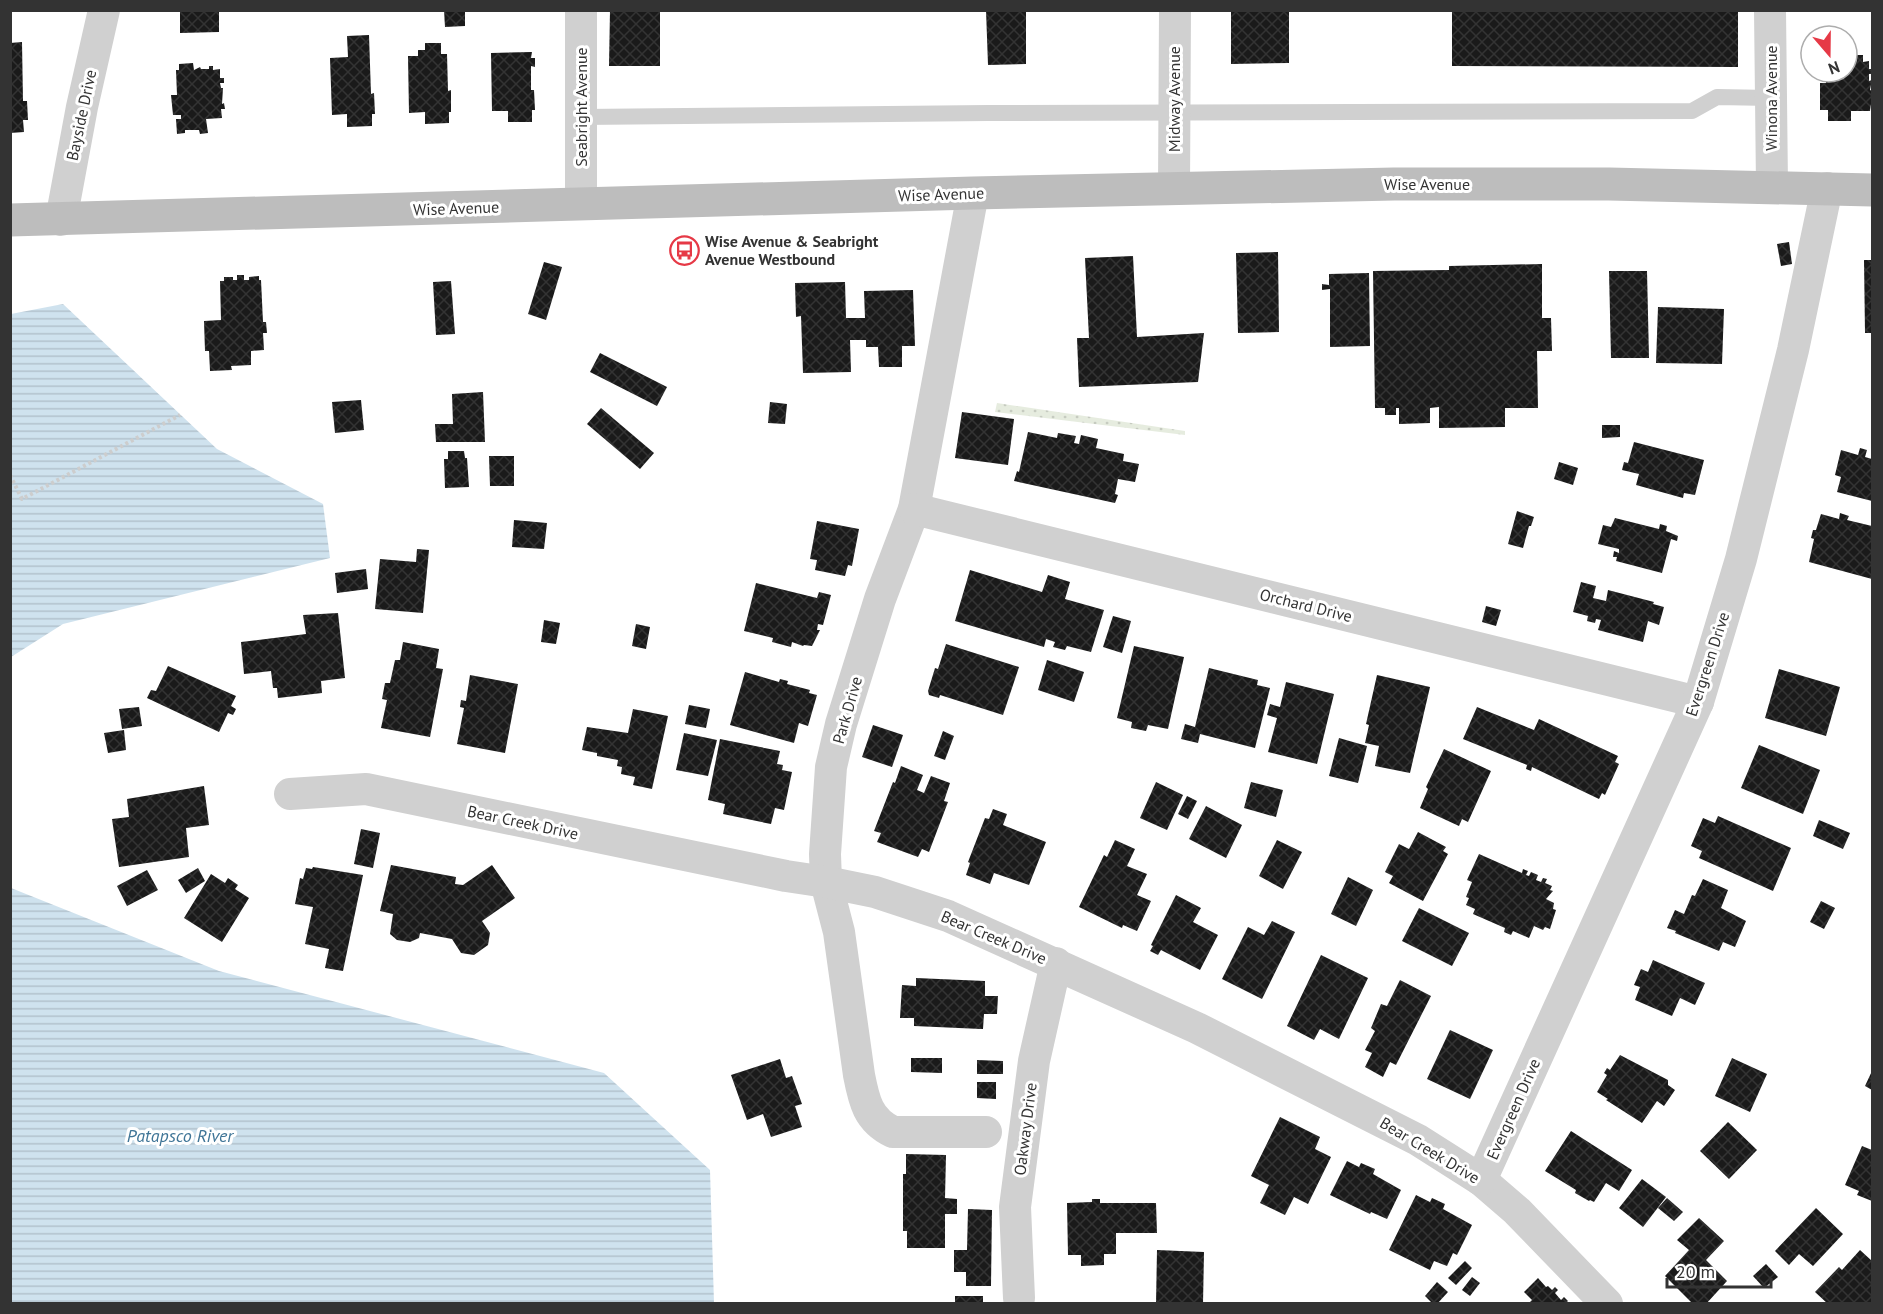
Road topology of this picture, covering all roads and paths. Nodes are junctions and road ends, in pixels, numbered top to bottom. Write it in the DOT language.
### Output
graph roads {
  1 [pos="104,10"];
  2 [pos="581,10"];
  3 [pos="1175,10"];
  4 [pos="1770,10"];
  5 [pos="1771,98"];
  6 [pos="1175,113"];
  7 [pos="581,117"];
  8 [pos="1772,186"];
  9 [pos="1174,188"];
  10 [pos="1827,188"];
  11 [pos="1872,189"];
  12 [pos="973,193"];
  13 [pos="581,204"];
  14 [pos="10,220"];
  15 [pos="61,220"];
  16 [pos="180,415"];
  17 [pos="10,475"];
  18 [pos="914,509"];
  19 [pos="1698,702"];
  20 [pos="290,794"];
  21 [pos="826,882"];
  22 [pos="1056,963"];
  23 [pos="986,1132"];
  24 [pos="1481,1180"];
  25 [pos="1019,1298"];
  26 [pos="1607,1304"];
  1 -- 15 [label="street, Bayside Drive"];
  2 -- 7 [label="street, Seabright Avenue"];
  3 -- 6 [label="street, Midway Avenue"];
  4 -- 5 [label="street, Winona Avenue"];
  5 -- 6 [label="lane"];
  5 -- 8 [label="street, Winona Avenue"];
  6 -- 7 [label="lane"];
  6 -- 9 [label="street, Midway Avenue"];
  7 -- 13 [label="street, Seabright Avenue"];
  8 -- 9 [label="main road, Wise Avenue"];
  8 -- 10 [label="main road, Wise Avenue"];
  9 -- 12 [label="main road, Wise Avenue"];
  10 -- 11 [label="main road, Wise Avenue"];
  10 -- 19 [label="street, Evergreen Drive"];
  12 -- 13 [label="main road, Wise Avenue"];
  12 -- 18 [label="street, Park Drive"];
  13 -- 15 [label="main road, Wise Avenue"];
  14 -- 15 [label="main road, Wise Avenue"];
  16 -- 17 [label="path"];
  18 -- 19 [label="street, Orchard Drive"];
  18 -- 21 [label="street, Park Drive"];
  19 -- 24 [label="street, Evergreen Drive"];
  20 -- 21 [label="street, Bear Creek Drive"];
  21 -- 22 [label="street, Bear Creek Drive"];
  21 -- 23 [label="street, Park Drive"];
  22 -- 24 [label="street, Bear Creek Drive"];
  22 -- 25 [label="street, Oakway Drive"];
  24 -- 26 [label="street, Bear Creek Drive"];
}
